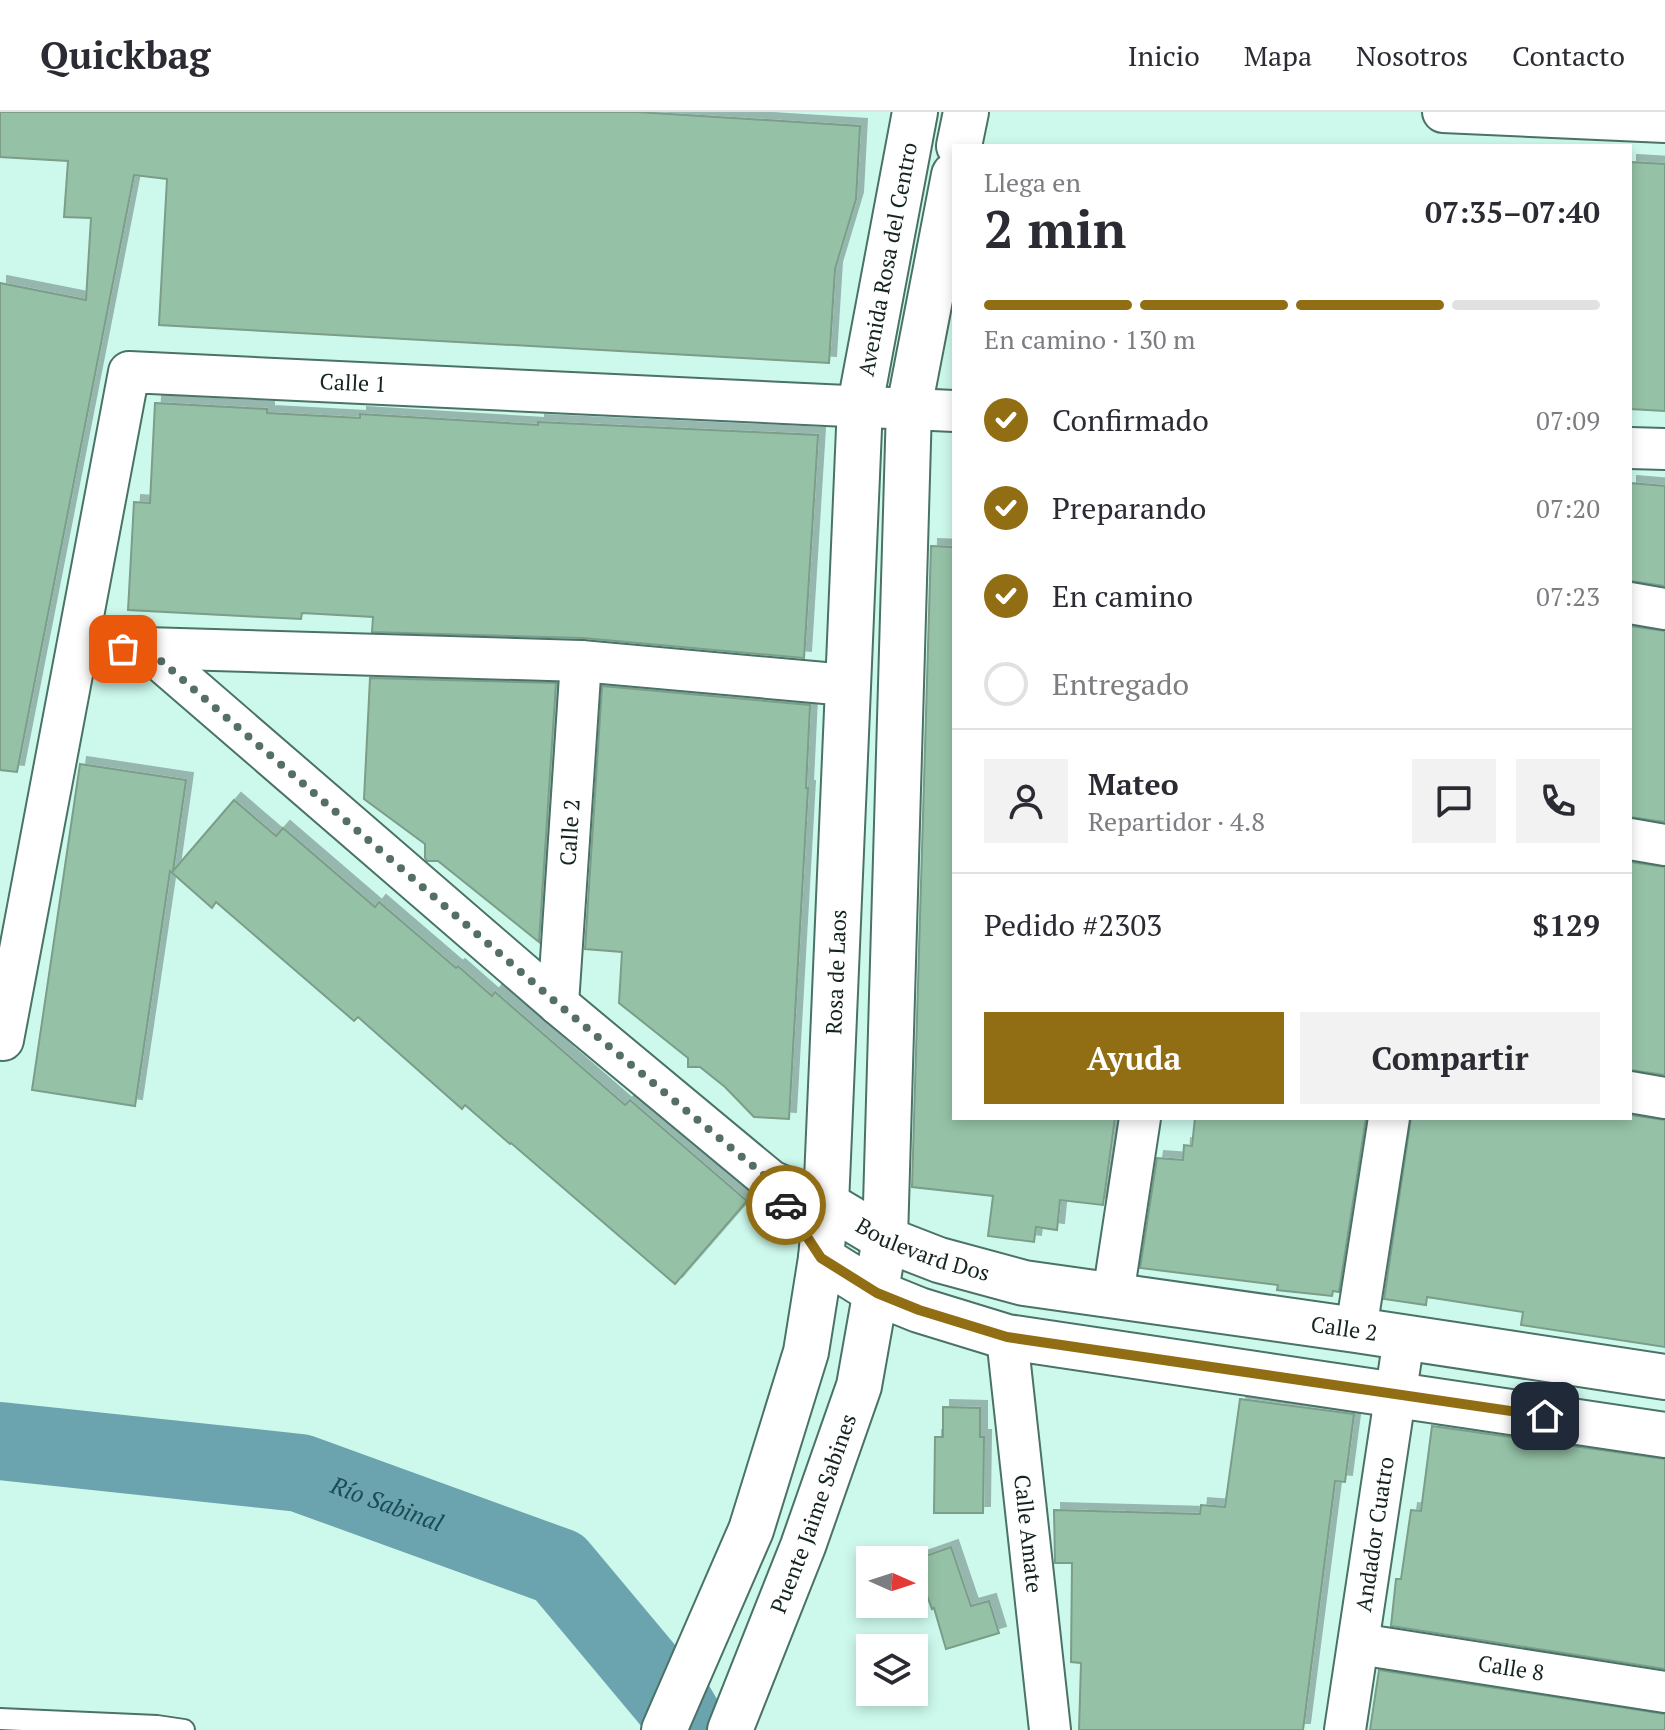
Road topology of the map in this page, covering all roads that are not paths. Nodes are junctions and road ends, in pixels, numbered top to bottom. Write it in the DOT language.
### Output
graph roads {
  1 [pos="915,112"];
  2 [pos="966,112"];
  3 [pos="1443,112"];
  4 [pos="1516,114"];
  5 [pos="1665,122"];
  6 [pos="959,144"];
  7 [pos="952,185"];
  8 [pos="860,405"];
  9 [pos="909,408"];
  10 [pos="952,411"];
  11 [pos="1632,448"];
  12 [pos="1665,449"];
  13 [pos="1632,603"];
  14 [pos="1665,609"];
  15 [pos="146,648"];
  16 [pos="78,650"];
  17 [pos="581,661"];
  18 [pos="847,685"];
  19 [pos="1632,839"];
  20 [pos="1665,845"];
  21 [pos="558,1004"];
  22 [pos="3,1040"];
  23 [pos="1632,1092"];
  24 [pos="1665,1098"];
  25 [pos="1140,1120"];
  26 [pos="1389,1120"];
  27 [pos="771,1181"];
  28 [pos="826,1204"];
  29 [pos="885,1239"];
  30 [pos="821,1258"];
  31 [pos="1024,1283"];
  32 [pos="877,1293"];
  33 [pos="1113,1295"];
  34 [pos="1356,1330"];
  35 [pos="1007,1337"];
  36 [pos="1404,1338"];
  37 [pos="1665,1377"];
  38 [pos="1395,1393"];
  39 [pos="1665,1435"];
  40 [pos="1359,1644"];
  41 [pos="1665,1692"];
  42 [pos="0,1719"];
  43 [pos="46,1726"];
  44 [pos="157,1728"];
  45 [pos="184,1730"];
  46 [pos="664,1730"];
  47 [pos="730,1730"];
  48 [pos="1050,1730"];
  49 [pos="1345,1730"];
  1 -- 8 [label="main road, Avenida Rosa del Centro"];
  2 -- 6 [label="main road"];
  3 -- 4 [label="street"];
  4 -- 5 [label="street"];
  7 -- 9 [label="main road"];
  8 -- 9 [label="street"];
  8 -- 16 [label="street, Calle 1"];
  8 -- 18 [label="main road, Rosa de Laos"];
  9 -- 10 [label="street"];
  9 -- 29 [label="main road"];
  11 -- 12 [label="street"];
  13 -- 14 [label="street"];
  15 -- 16 [label="street"];
  15 -- 17 [label="street"];
  15 -- 21 [label="street"];
  16 -- 22 [label="street, Calle 1"];
  17 -- 18 [label="street"];
  17 -- 21 [label="street, Calle 2"];
  18 -- 28 [label="main road, Rosa de Laos"];
  19 -- 20 [label="street"];
  21 -- 27 [label="street"];
  23 -- 24 [label="street"];
  25 -- 33 [label="street"];
  26 -- 34 [label="street"];
  27 -- 28 [label="street"];
  27 -- 30 [label="street"];
  28 -- 29 [label="main road, Boulevard Dos"];
  28 -- 30 [label="main road, Rosa de Laos"];
  29 -- 31 [label="main road, Boulevard Dos"];
  29 -- 32 [label="main road, Puente Jaime Sabines"];
  30 -- 32 [label="main road"];
  30 -- 46 [label="main road, Rosa de Laos"];
  31 -- 33 [label="main road, Calle 2"];
  32 -- 35 [label="main road"];
  32 -- 47 [label="main road, Puente Jaime Sabines"];
  33 -- 34 [label="main road, Calle 2"];
  34 -- 36 [label="main road, Calle 2"];
  35 -- 38 [label="main road"];
  35 -- 48 [label="street, Calle Amate"];
  36 -- 37 [label="main road, Calle 2"];
  36 -- 38 [label="street, Andador Cuatro"];
  38 -- 39 [label="main road"];
  38 -- 40 [label="street, Andador Cuatro"];
  40 -- 41 [label="street, Calle 8"];
  40 -- 49 [label="street, Andador Cuatro"];
  42 -- 43 [label="lane"];
  43 -- 44 [label="lane"];
  44 -- 45 [label="lane"];
}
